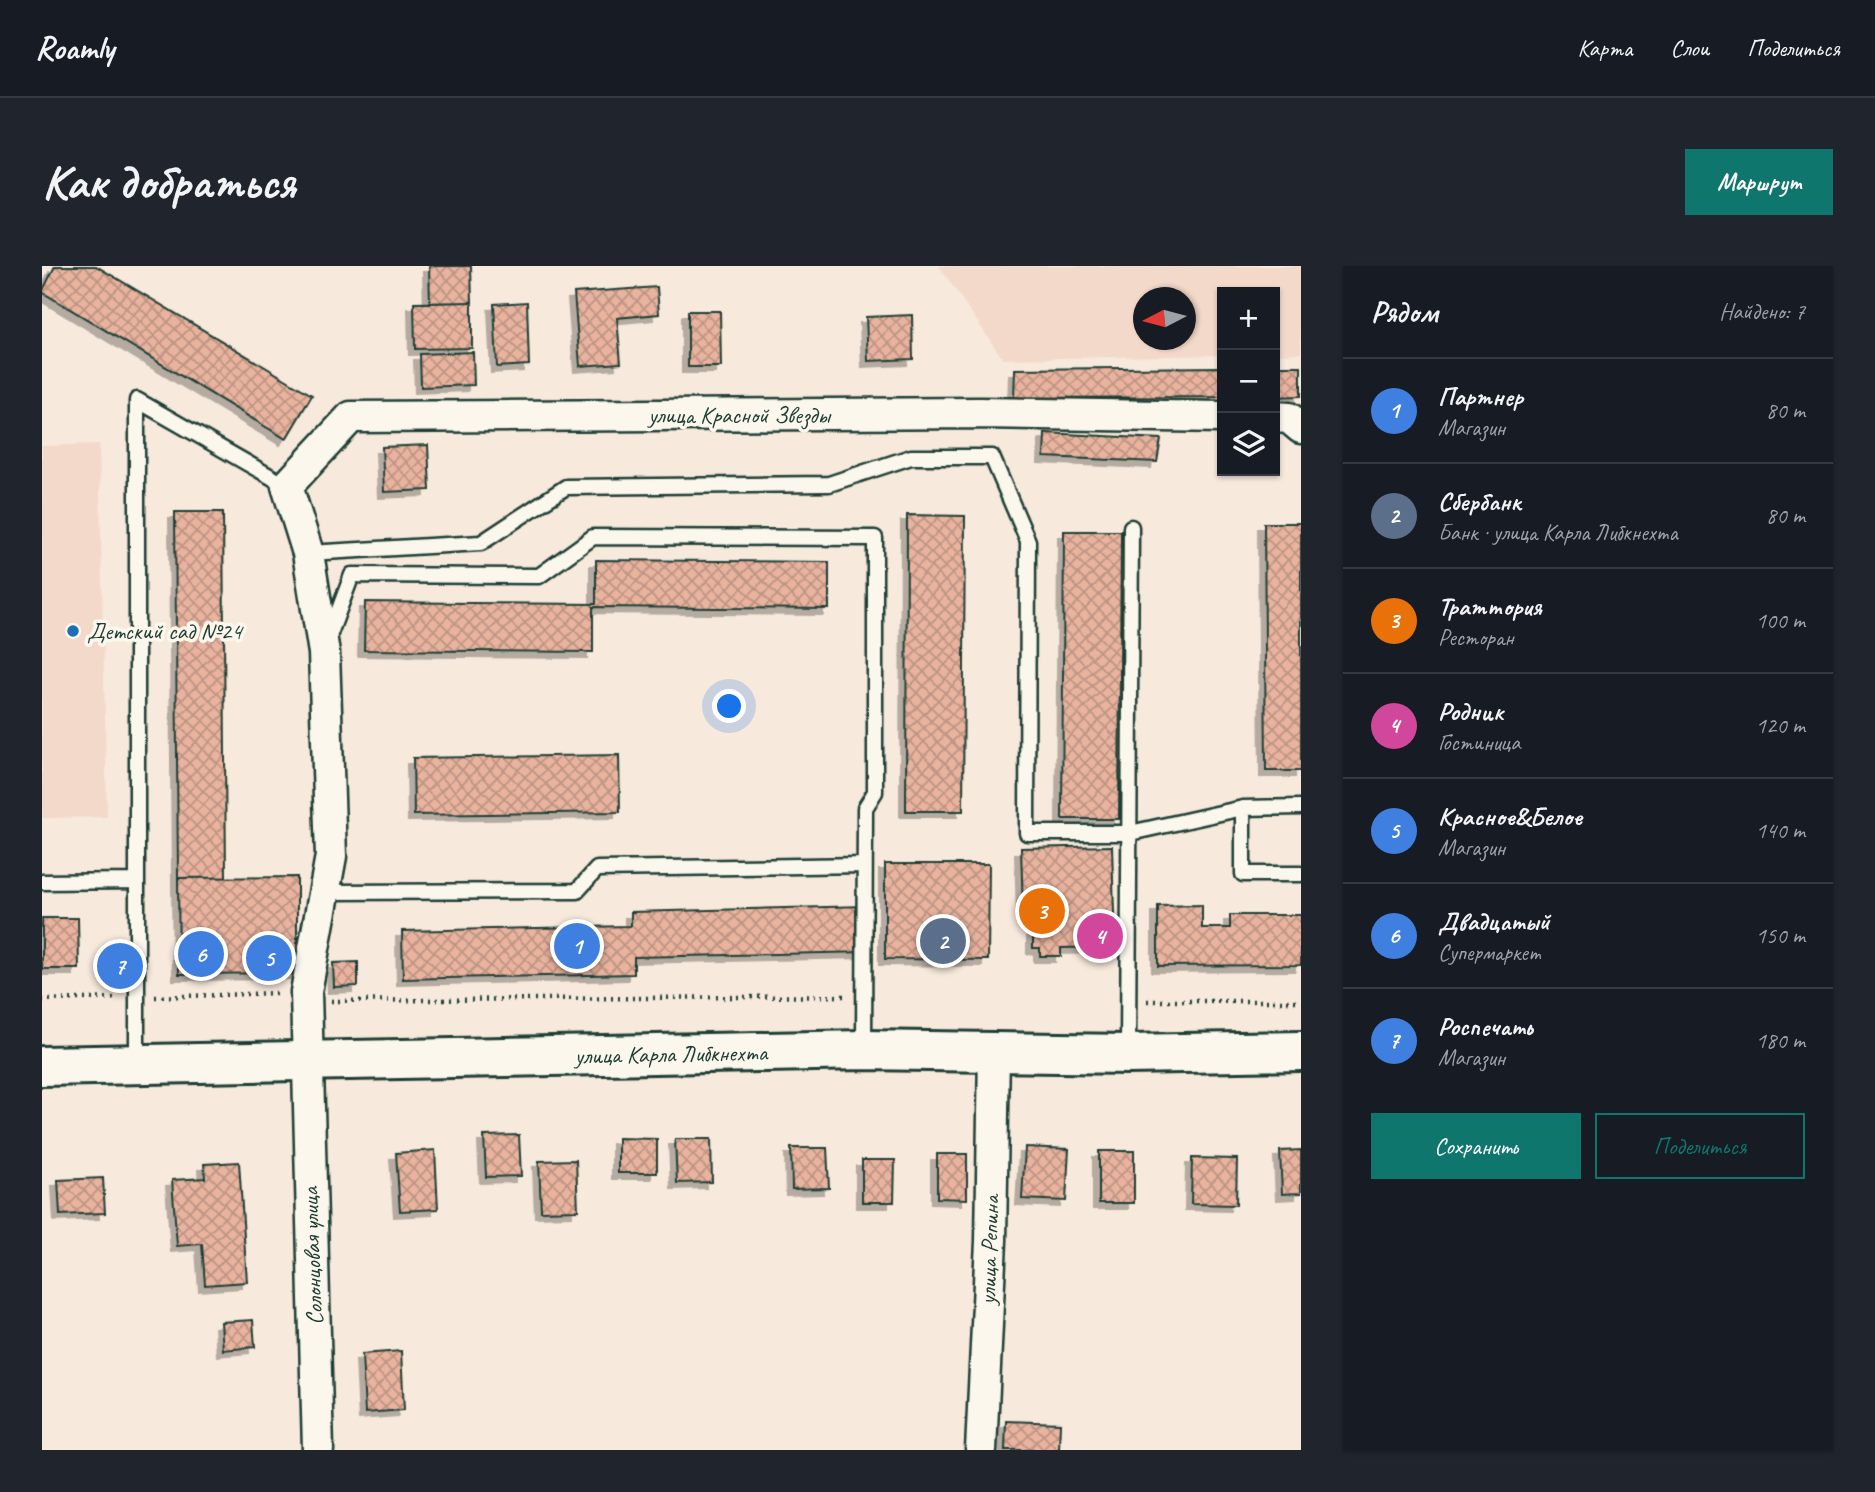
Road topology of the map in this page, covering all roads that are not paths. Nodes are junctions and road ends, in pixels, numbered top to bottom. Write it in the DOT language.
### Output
graph roads {
  1 [pos="1217,417"];
  2 [pos="1280,417"];
  3 [pos="1301,428"];
  4 [pos="287,486"];
  5 [pos="1131,527"];
  6 [pos="309,553"];
  7 [pos="324,653"];
  8 [pos="1301,807"];
  9 [pos="1243,808"];
  10 [pos="1130,833"];
  11 [pos="864,865"];
  12 [pos="1301,874"];
  13 [pos="136,881"];
  14 [pos="42,882"];
  15 [pos="324,892"];
  16 [pos="998,1045"];
  17 [pos="864,1050"];
  18 [pos="1301,1051"];
  19 [pos="1128,1054"];
  20 [pos="306,1061"];
  21 [pos="137,1062"];
  22 [pos="42,1066"];
  23 [pos="318,1450"];
  24 [pos="981,1450"];
  1 -- 4 [label="street, улица Красной Звезды"];
  2 -- 3 [label="street"];
  4 -- 6 [label="street, Солонцовая улица"];
  4 -- 13 [label="lane"];
  5 -- 10 [label="lane"];
  6 -- 7 [label="street, Солонцовая улица"];
  6 -- 10 [label="lane"];
  7 -- 11 [label="lane"];
  7 -- 15 [label="street, Солонцовая улица"];
  8 -- 9 [label="lane"];
  9 -- 10 [label="lane"];
  9 -- 12 [label="lane"];
  10 -- 19 [label="lane"];
  11 -- 15 [label="lane"];
  11 -- 17 [label="lane"];
  13 -- 14 [label="lane"];
  13 -- 21 [label="lane"];
  15 -- 20 [label="street, Солонцовая улица"];
  16 -- 17 [label="main road, улица Карла Либкнехта"];
  16 -- 19 [label="main road, улица Карла Либкнехта"];
  16 -- 24 [label="street, улица Репина"];
  17 -- 20 [label="main road, улица Карла Либкнехта"];
  18 -- 19 [label="main road, улица Карла Либкнехта"];
  20 -- 21 [label="main road, улица Карла Либкнехта"];
  20 -- 23 [label="street, Солонцовая улица"];
  21 -- 22 [label="main road, улица Карла Либкнехта"];
}
